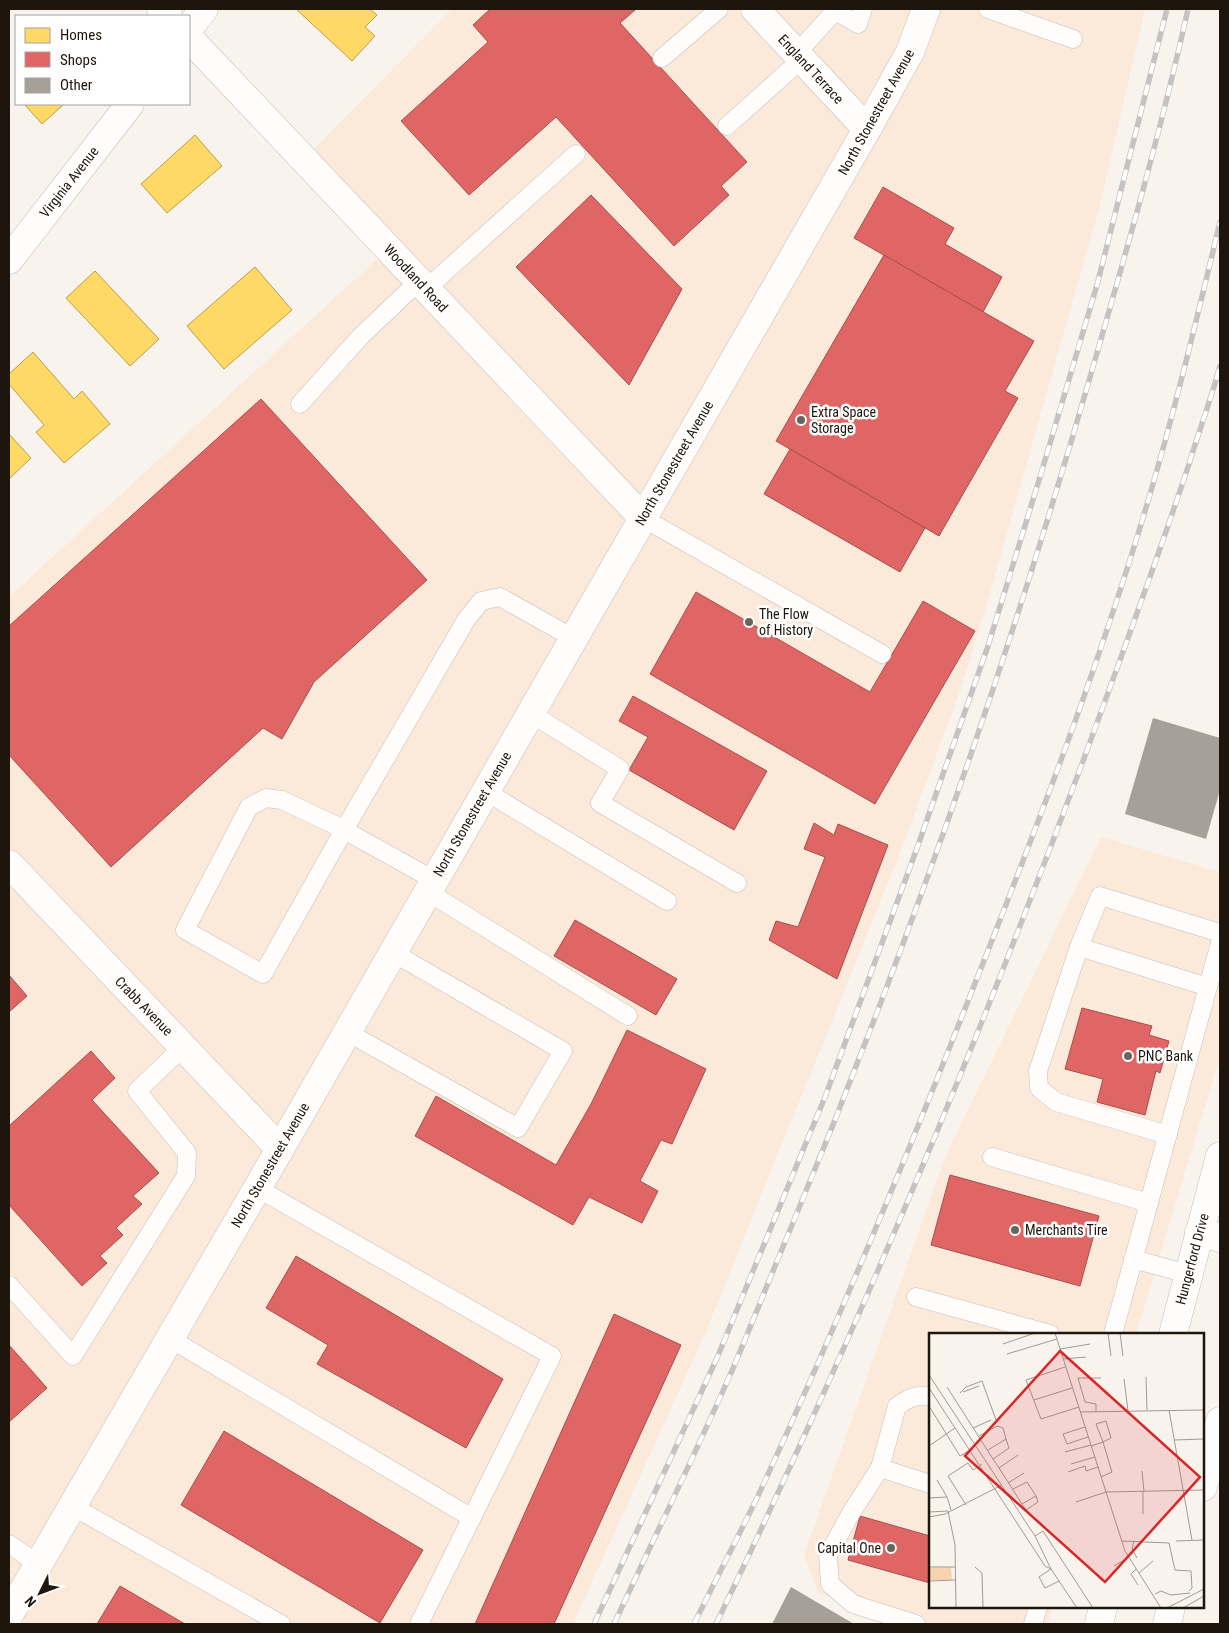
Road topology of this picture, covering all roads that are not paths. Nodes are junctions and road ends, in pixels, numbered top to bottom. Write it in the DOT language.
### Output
graph roads {
  1 [pos="204,9"];
  2 [pos="719,9"];
  3 [pos="756,9"];
  4 [pos="863,9"];
  5 [pos="926,9"];
  6 [pos="988,9"];
  7 [pos="190,27"];
  8 [pos="190,39"];
  9 [pos="1073,39"];
  10 [pos="799,56"];
  11 [pos="662,58"];
  12 [pos="129,105"];
  13 [pos="727,126"];
  14 [pos="867,129"];
  15 [pos="576,154"];
  16 [pos="9,260"];
  17 [pos="423,285"];
  18 [pos="300,404"];
  19 [pos="643,518"];
  20 [pos="573,638"];
  21 [pos="882,654"];
  22 [pos="530,713"];
  23 [pos="485,792"];
  24 [pos="344,830"];
  25 [pos="9,864"];
  26 [pos="736,883"];
  27 [pos="431,886"];
  28 [pos="666,901"];
  29 [pos="1220,933"];
  30 [pos="1220,943"];
  31 [pos="1078,947"];
  32 [pos="392,952"];
  33 [pos="1208,987"];
  34 [pos="628,1016"];
  35 [pos="347,1032"];
  36 [pos="183,1047"];
  37 [pos="1168,1136"];
  38 [pos="280,1149"];
  39 [pos="1220,1156"];
  40 [pos="992,1157"];
  41 [pos="257,1188"];
  42 [pos="1149,1203"];
  43 [pos="1210,1235"];
  44 [pos="1134,1259"];
  45 [pos="1188,1274"];
  46 [pos="9,1285"];
  47 [pos="916,1297"];
  48 [pos="1046,1333"];
  49 [pos="1113,1333"];
  50 [pos="1173,1333"];
  51 [pos="170,1338"];
  52 [pos="929,1397"];
  53 [pos="1220,1421"];
  54 [pos="880,1468"];
  55 [pos="929,1484"];
  56 [pos="1207,1485"];
  57 [pos="72,1506"];
  58 [pos="472,1518"];
  59 [pos="9,1544"];
  60 [pos="38,1564"];
  61 [pos="1038,1608"];
  62 [pos="1104,1608"];
  63 [pos="1171,1608"];
  64 [pos="9,1615"];
  65 [pos="281,1624"];
  66 [pos="419,1624"];
  67 [pos="916,1624"];
  68 [pos="1033,1624"];
  69 [pos="1099,1624"];
  70 [pos="1167,1624"];
  1 -- 7 [label="street"];
  2 -- 11 [label="lane"];
  3 -- 10 [label="street, England Terrace"];
  4 -- 10 [label="lane"];
  5 -- 14 [label="street, North Stonestreet Avenue"];
  6 -- 9 [label="lane"];
  8 -- 17 [label="street, Woodland Road"];
  10 -- 13 [label="lane"];
  10 -- 14 [label="street, England Terrace"];
  12 -- 16 [label="street, Virginia Avenue"];
  14 -- 19 [label="street, North Stonestreet Avenue"];
  15 -- 17 [label="lane"];
  17 -- 18 [label="lane"];
  17 -- 19 [label="street, Woodland Road"];
  19 -- 20 [label="street, North Stonestreet Avenue"];
  19 -- 21 [label="lane"];
  20 -- 22 [label="street, North Stonestreet Avenue"];
  20 -- 24 [label="lane"];
  22 -- 23 [label="street, North Stonestreet Avenue"];
  22 -- 26 [label="lane"];
  23 -- 27 [label="street, North Stonestreet Avenue"];
  23 -- 28 [label="lane"];
  24 -- 24 [label="lane"];
  24 -- 27 [label="lane"];
  25 -- 36 [label="street, Crabb Avenue"];
  27 -- 32 [label="street, North Stonestreet Avenue"];
  27 -- 34 [label="lane"];
  29 -- 31 [label="lane"];
  30 -- 33 [label="lane"];
  31 -- 33 [label="lane"];
  31 -- 37 [label="lane"];
  32 -- 35 [label="street, North Stonestreet Avenue"];
  32 -- 35 [label="lane"];
  33 -- 37 [label="lane"];
  35 -- 38 [label="street, North Stonestreet Avenue"];
  36 -- 38 [label="street, Crabb Avenue"];
  36 -- 46 [label="lane"];
  37 -- 42 [label="lane"];
  38 -- 41 [label="street, North Stonestreet Avenue"];
  39 -- 43 [label="street, Hungerford Drive"];
  40 -- 42 [label="lane"];
  41 -- 51 [label="street, North Stonestreet Avenue"];
  41 -- 58 [label="lane"];
  42 -- 44 [label="lane"];
  43 -- 45 [label="street, Hungerford Drive"];
  44 -- 45 [label="lane"];
  44 -- 49 [label="lane"];
  45 -- 50 [label="street, Hungerford Drive"];
  47 -- 48 [label="lane"];
  51 -- 57 [label="street, North Stonestreet Avenue"];
  51 -- 58 [label="lane"];
  52 -- 54 [label="lane"];
  53 -- 56 [label="street"];
  54 -- 55 [label="lane"];
  54 -- 67 [label="lane"];
  57 -- 60 [label="street, North Stonestreet Avenue"];
  57 -- 65 [label="lane"];
  58 -- 66 [label="lane"];
  59 -- 60 [label="lane"];
  60 -- 64 [label="street, North Stonestreet Avenue"];
  61 -- 68 [label="lane"];
  62 -- 69 [label="street"];
  63 -- 70 [label="street"];
}
